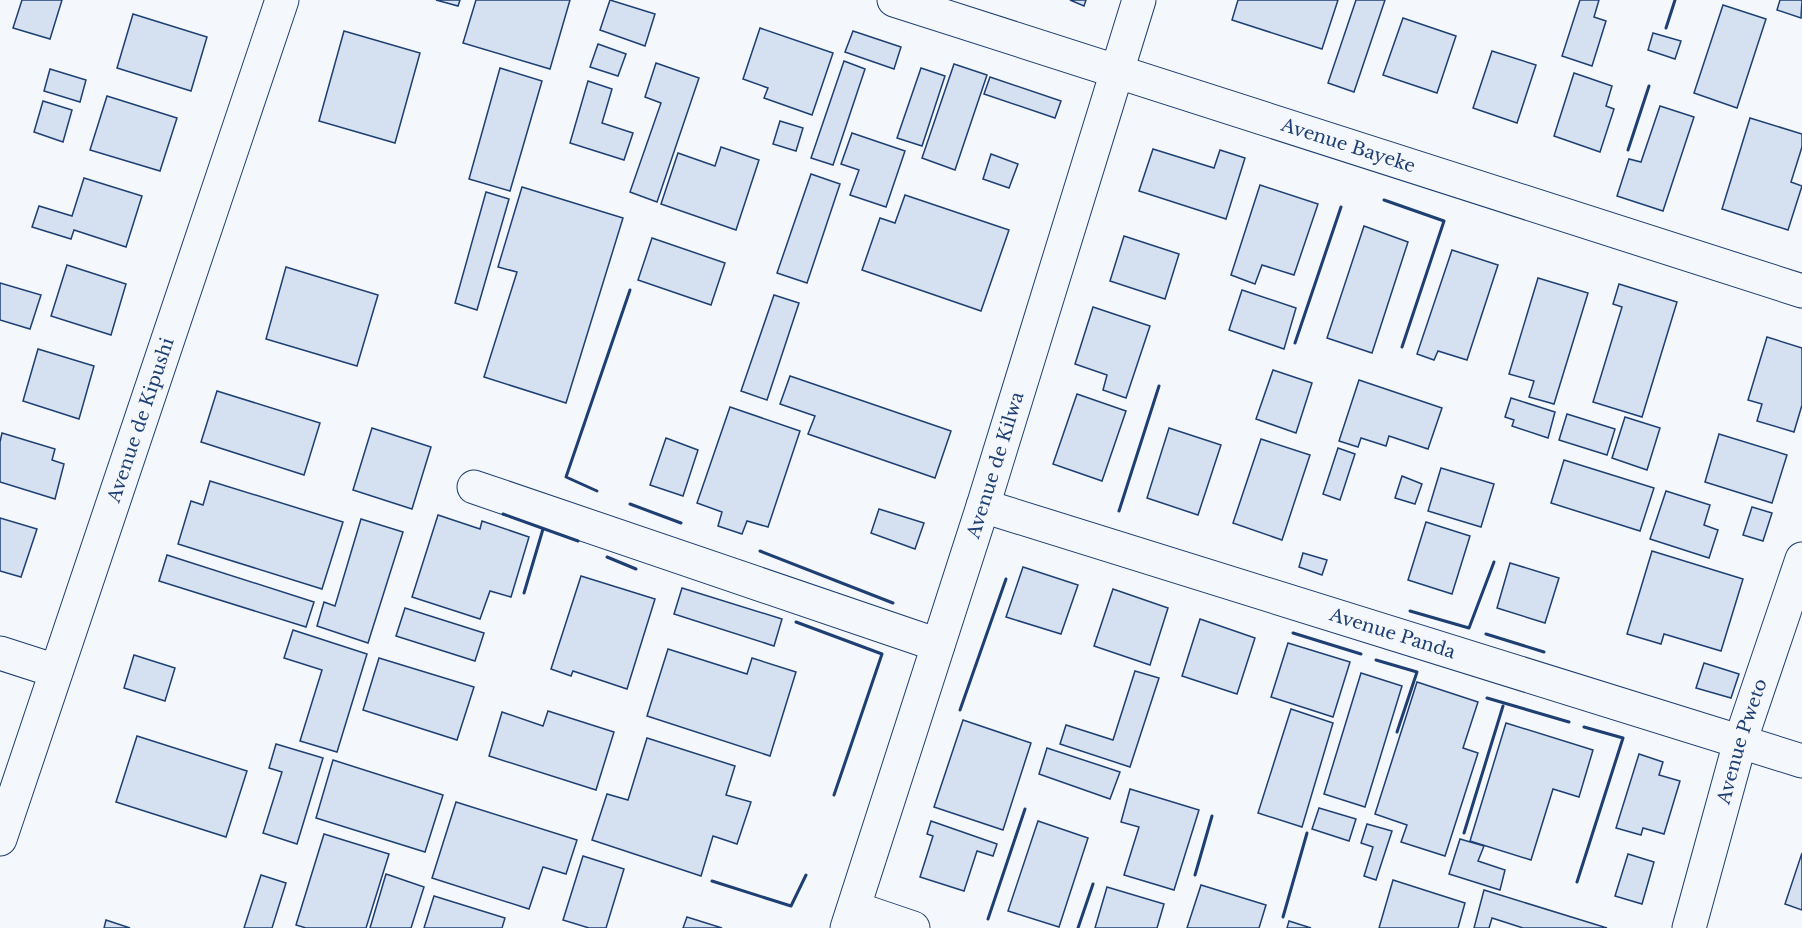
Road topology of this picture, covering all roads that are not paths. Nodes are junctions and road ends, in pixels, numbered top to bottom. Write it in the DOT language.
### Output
graph roads {
  1 [pos="282,0"];
  2 [pos="894,0"];
  3 [pos="1139,0"];
  4 [pos="1116,72"];
  5 [pos="1802,291"];
  6 [pos="474,487"];
  7 [pos="983,506"];
  8 [pos="1802,559"];
  9 [pos="938,645"];
  10 [pos="0,653"];
  11 [pos="56,671"];
  12 [pos="1740,742"];
  13 [pos="1802,761"];
  14 [pos="0,839"];
  15 [pos="851,918"];
  16 [pos="913,928"];
  17 [pos="1689,928"];
  1 -- 11 [label="street, Avenue de Kipushi"];
  2 -- 4 [label="street, Avenue Bayeke"];
  3 -- 4 [label="street, Avenue de Kilwa"];
  4 -- 5 [label="street, Avenue Bayeke"];
  4 -- 7 [label="street, Avenue de Kilwa"];
  6 -- 9 [label="street"];
  7 -- 9 [label="street, Avenue de Kilwa"];
  7 -- 12 [label="street, Avenue Panda"];
  8 -- 12 [label="street, Avenue Pweto"];
  9 -- 15 [label="street, Avenue de Kilwa"];
  10 -- 11 [label="street"];
  11 -- 14 [label="street, Avenue de Kipushi"];
  12 -- 13 [label="street, Avenue Panda"];
  12 -- 17 [label="street, Avenue Pweto"];
  15 -- 16 [label="street"];
}
